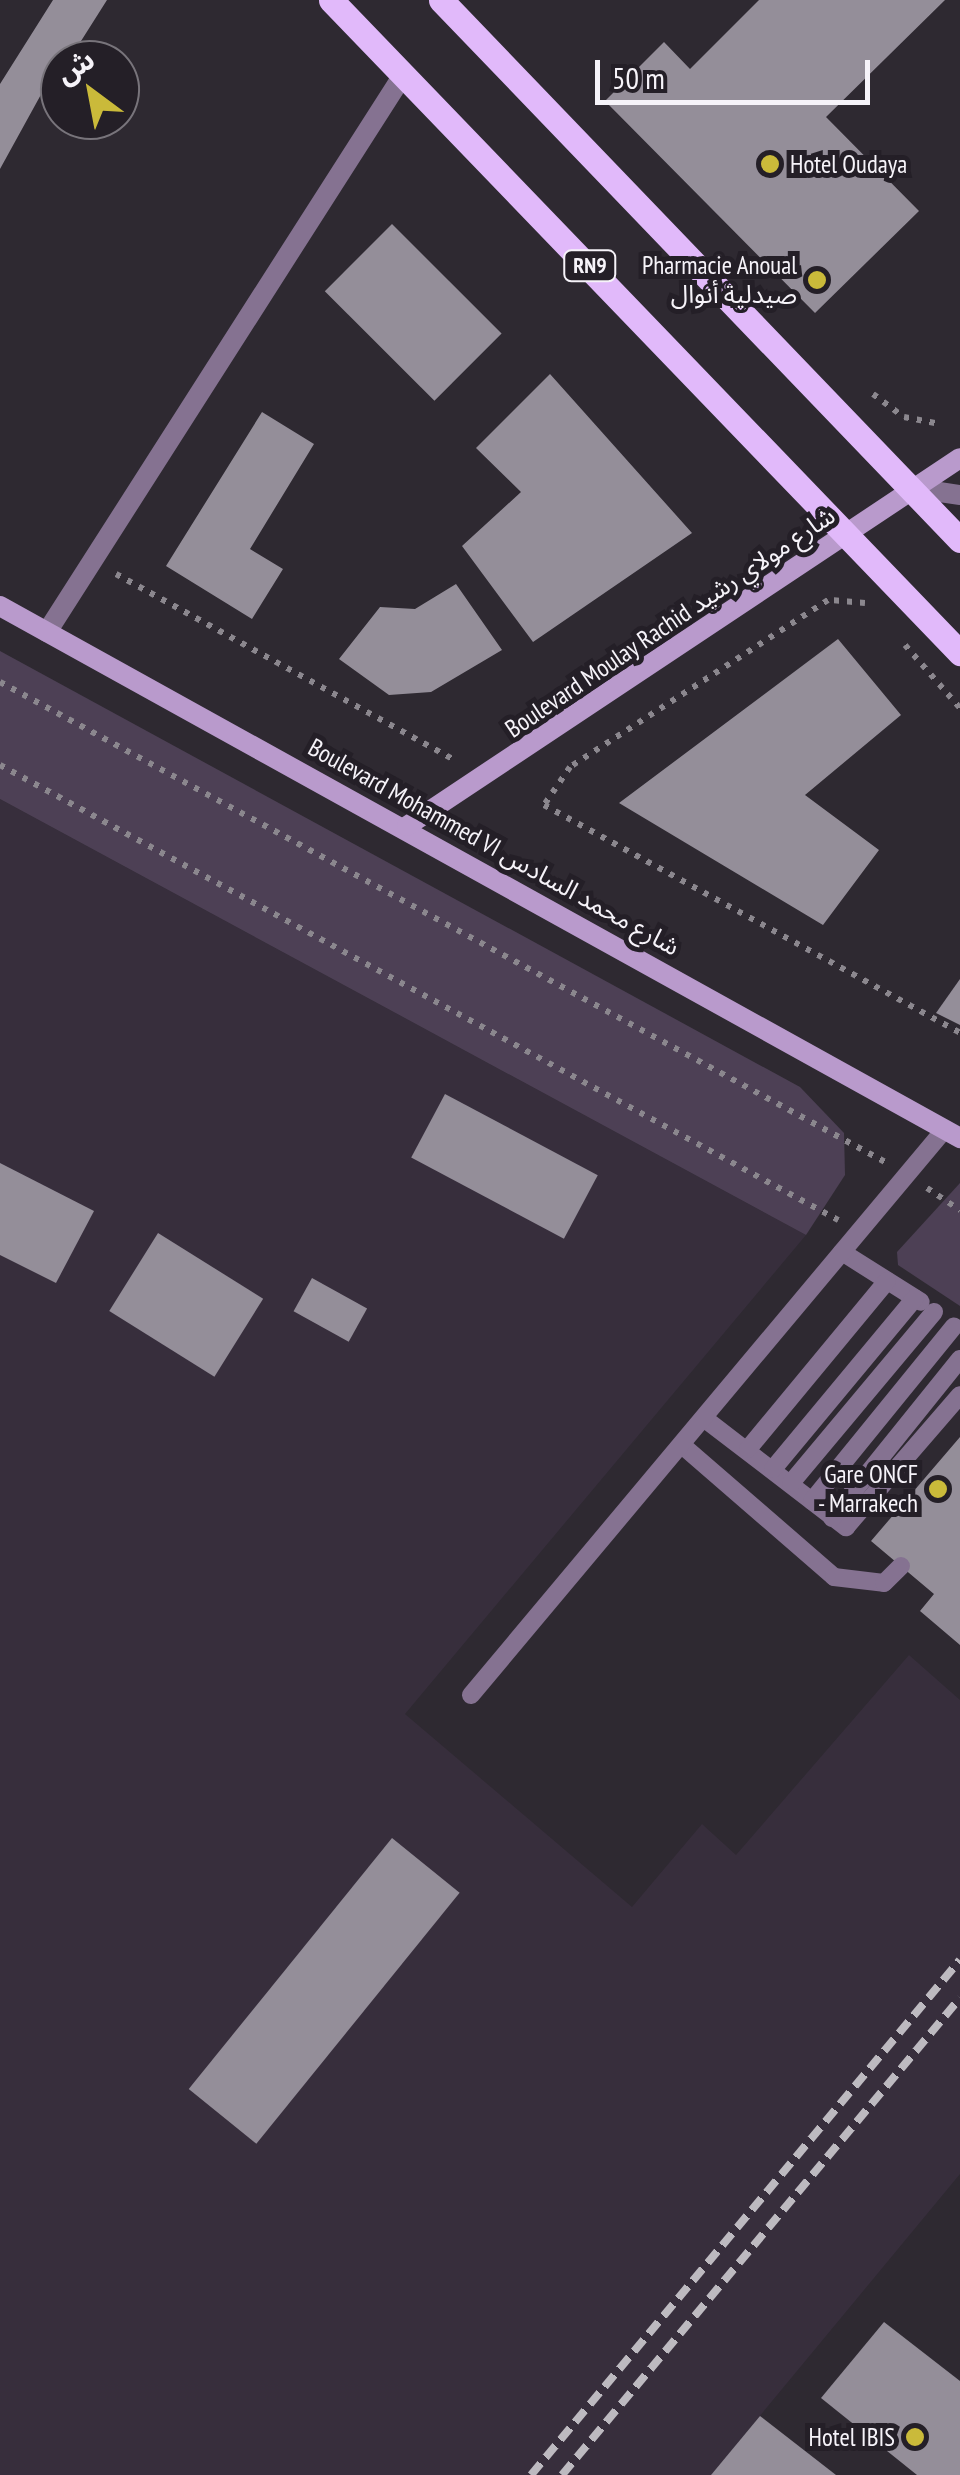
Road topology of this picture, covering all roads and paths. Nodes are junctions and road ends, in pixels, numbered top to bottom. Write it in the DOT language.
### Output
graph roads {
  1 [pos="331,0"];
  2 [pos="441,0"];
  3 [pos="403,75"];
  4 [pos="873,394"];
  5 [pos="941,424"];
  6 [pos="960,458"];
  7 [pos="913,488"];
  8 [pos="960,495"];
  9 [pos="849,532"];
  10 [pos="960,540"];
  11 [pos="90,560"];
  12 [pos="0,606"];
  13 [pos="873,609"];
  14 [pos="46,632"];
  15 [pos="898,637"];
  16 [pos="960,652"];
  17 [pos="0,682"];
  18 [pos="960,708"];
  19 [pos="475,751"];
  20 [pos="0,764"];
  21 [pos="408,826"];
  22 [pos="960,1033"];
  23 [pos="952,1133"];
  24 [pos="906,1174"];
  25 [pos="960,1210"];
  26 [pos="857,1233"];
  27 [pos="842,1252"];
  28 [pos="887,1281"];
  29 [pos="915,1298"];
  30 [pos="934,1312"];
  31 [pos="957,1328"];
  32 [pos="960,1359"];
  33 [pos="960,1395"];
  34 [pos="705,1419"];
  35 [pos="683,1446"];
  36 [pos="748,1450"];
  37 [pos="773,1469"];
  38 [pos="791,1483"];
  39 [pos="812,1500"];
  40 [pos="832,1518"];
  41 [pos="901,1566"];
  42 [pos="471,1696"];
  1 -- 3 [label="main road, RN9"];
  2 -- 7 [label="main road"];
  3 -- 9 [label="main road, RN9"];
  3 -- 11 [label="street"];
  4 -- 5 [label="path"];
  6 -- 7 [label="street, Boulevard Moulay Rachid شارع مولاي رشيد"];
  7 -- 8 [label="street"];
  7 -- 9 [label="street, Boulevard Moulay Rachid شارع مولاي رشيد"];
  7 -- 10 [label="main road"];
  9 -- 16 [label="main road, RN9"];
  9 -- 21 [label="street, Boulevard Moulay Rachid شارع مولاي رشيد"];
  11 -- 14 [label="street"];
  11 -- 19 [label="path"];
  12 -- 14 [label="street, Boulevard Mohammed VI شارع محمد السادس"];
  13 -- 22 [label="path"];
  14 -- 21 [label="street, Boulevard Mohammed VI شارع محمد السادس"];
  15 -- 18 [label="path"];
  17 -- 24 [label="path"];
  20 -- 26 [label="path"];
  21 -- 23 [label="street, Boulevard Mohammed VI شارع محمد السادس"];
  23 -- 24 [label="lane"];
  24 -- 25 [label="path"];
  24 -- 26 [label="lane"];
  26 -- 27 [label="lane"];
  27 -- 28 [label="lane"];
  27 -- 34 [label="lane"];
  28 -- 29 [label="lane"];
  28 -- 36 [label="lane"];
  29 -- 30 [label="lane"];
  29 -- 37 [label="lane"];
  30 -- 31 [label="lane"];
  30 -- 38 [label="lane"];
  31 -- 39 [label="lane"];
  32 -- 40 [label="lane"];
  33 -- 40 [label="lane"];
  34 -- 35 [label="lane"];
  34 -- 36 [label="lane"];
  35 -- 41 [label="lane"];
  35 -- 42 [label="lane"];
  36 -- 37 [label="lane"];
  37 -- 38 [label="lane"];
  38 -- 39 [label="lane"];
  39 -- 40 [label="lane"];
}
